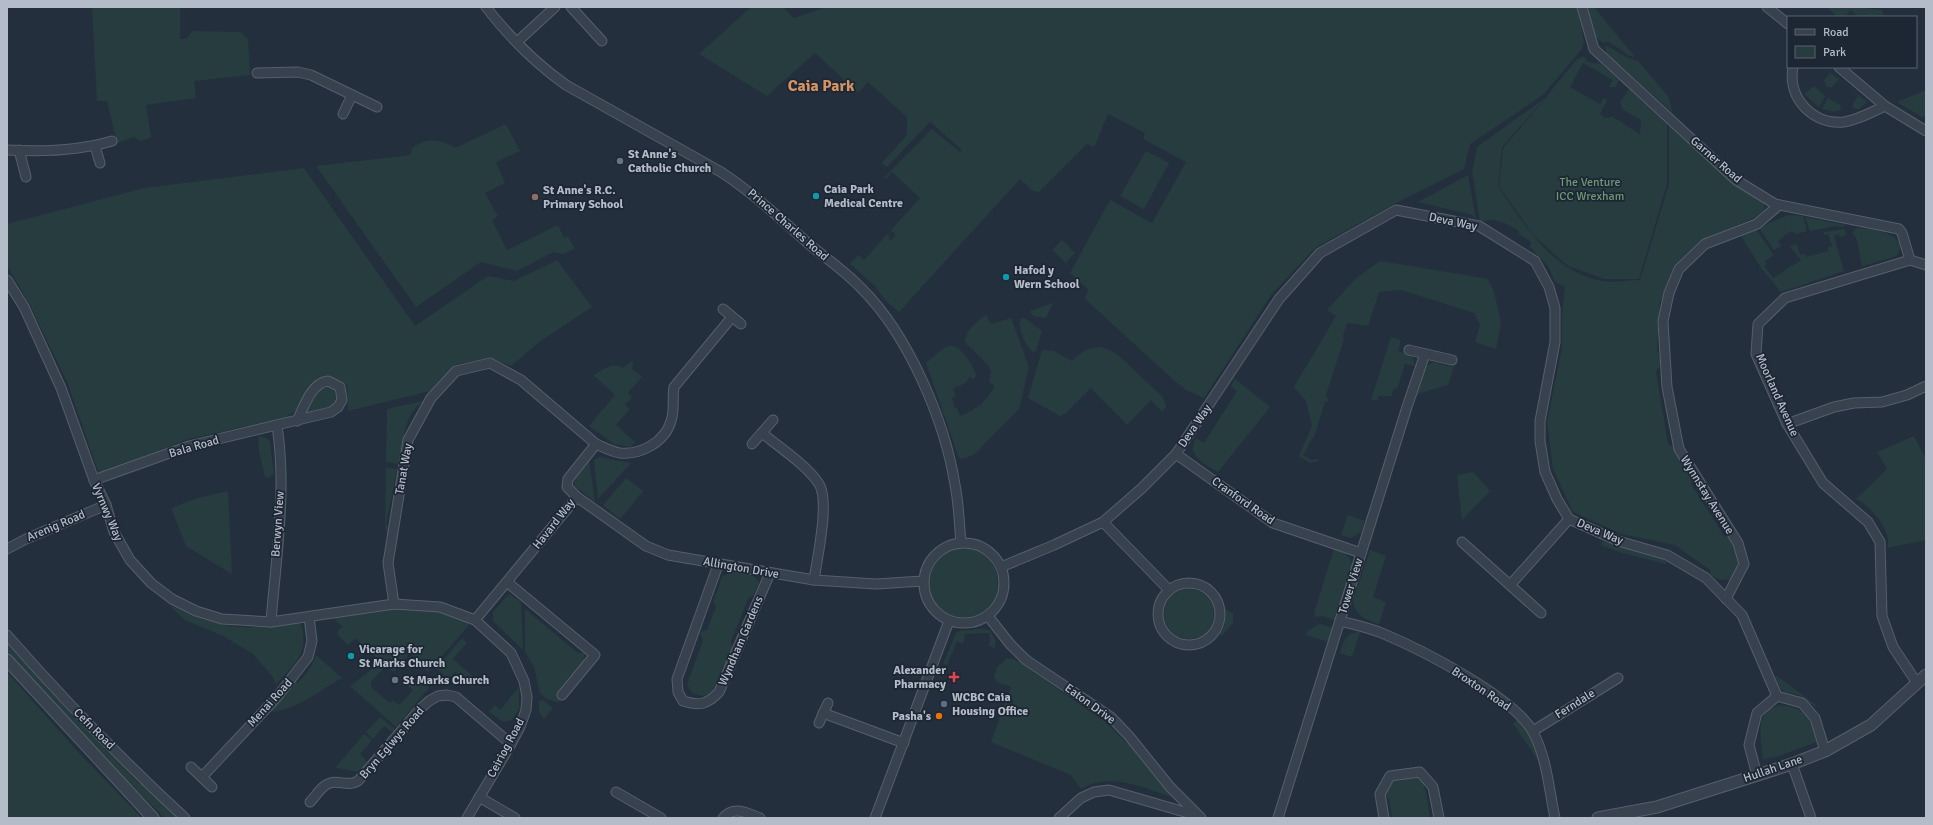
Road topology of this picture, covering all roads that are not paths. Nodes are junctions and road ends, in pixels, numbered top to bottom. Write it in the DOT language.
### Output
graph roads {
  1 [pos="486,7"];
  2 [pos="555,7"];
  3 [pos="571,7"];
  4 [pos="1582,7"];
  5 [pos="1767,7"];
  6 [pos="1787,23"];
  7 [pos="602,41"];
  8 [pos="517,42"];
  9 [pos="1793,68"];
  10 [pos="1840,68"];
  11 [pos="257,73"];
  12 [pos="352,95"];
  13 [pos="1885,106"];
  14 [pos="377,107"];
  15 [pos="343,114"];
  16 [pos="1926,131"];
  17 [pos="112,141"];
  18 [pos="95,146"];
  19 [pos="7,150"];
  20 [pos="19,150"];
  21 [pos="100,163"];
  22 [pos="26,177"];
  23 [pos="1779,205"];
  24 [pos="1910,260"];
  25 [pos="1926,265"];
  26 [pos="7,280"];
  27 [pos="723,309"];
  28 [pos="732,317"];
  29 [pos="741,324"];
  30 [pos="1409,350"];
  31 [pos="1426,354"];
  32 [pos="1452,360"];
  33 [pos="1926,386"];
  34 [pos="773,420"];
  35 [pos="296,421"];
  36 [pos="1787,424"];
  37 [pos="277,426"];
  38 [pos="762,433"];
  39 [pos="596,444"];
  40 [pos="752,444"];
  41 [pos="1176,454"];
  42 [pos="94,480"];
  43 [pos="577,497"];
  44 [pos="106,505"];
  45 [pos="1570,519"];
  46 [pos="1102,522"];
  47 [pos="961,542"];
  48 [pos="1462,542"];
  49 [pos="7,549"];
  50 [pos="1361,553"];
  51 [pos="718,565"];
  52 [pos="1001,567"];
  53 [pos="770,573"];
  54 [pos="814,580"];
  55 [pos="923,581"];
  56 [pos="507,582"];
  57 [pos="1511,584"];
  58 [pos="1169,590"];
  59 [pos="1726,599"];
  60 [pos="394,604"];
  61 [pos="1541,613"];
  62 [pos="988,616"];
  63 [pos="309,618"];
  64 [pos="475,620"];
  65 [pos="950,621"];
  66 [pos="1340,621"];
  67 [pos="271,622"];
  68 [pos="7,635"];
  69 [pos="7,660"];
  70 [pos="1926,675"];
  71 [pos="1618,678"];
  72 [pos="1917,683"];
  73 [pos="562,695"];
  74 [pos="1777,696"];
  75 [pos="828,703"];
  76 [pos="823,714"];
  77 [pos="819,723"];
  78 [pos="1533,731"];
  79 [pos="904,743"];
  80 [pos="511,744"];
  81 [pos="1825,751"];
  82 [pos="1792,764"];
  83 [pos="191,767"];
  84 [pos="1757,775"];
  85 [pos="202,777"];
  86 [pos="212,787"];
  87 [pos="616,792"];
  88 [pos="480,797"];
  89 [pos="310,802"];
  90 [pos="1198,816"];
  91 [pos="153,818"];
  92 [pos="185,818"];
  93 [pos="467,818"];
  94 [pos="515,818"];
  95 [pos="661,818"];
  96 [pos="723,818"];
  97 [pos="760,818"];
  98 [pos="875,818"];
  99 [pos="1059,818"];
  100 [pos="1278,818"];
  101 [pos="1384,818"];
  102 [pos="1439,818"];
  103 [pos="1555,818"];
  104 [pos="1598,818"];
  105 [pos="1811,818"];
  1 -- 8 [label="street, Prince Charles Road"];
  2 -- 8 [label="street"];
  3 -- 7 [label="street"];
  4 -- 23 [label="street, Garner Road"];
  5 -- 6 [label="street"];
  8 -- 47 [label="street, Prince Charles Road"];
  9 -- 13 [label="street"];
  10 -- 13 [label="street"];
  11 -- 12 [label="street"];
  12 -- 14 [label="street"];
  12 -- 15 [label="street"];
  13 -- 16 [label="street"];
  17 -- 18 [label="street"];
  18 -- 20 [label="street"];
  18 -- 21 [label="street"];
  19 -- 20 [label="street"];
  20 -- 22 [label="street"];
  23 -- 24 [label="street, Garner Road"];
  23 -- 59 [label="street, Wynnstay Avenue"];
  24 -- 25 [label="street"];
  24 -- 36 [label="street, Moorland Avenue"];
  26 -- 42 [label="street, Vyrnwy Way"];
  27 -- 28 [label="street"];
  28 -- 29 [label="street"];
  28 -- 39 [label="street"];
  30 -- 31 [label="street"];
  31 -- 32 [label="street"];
  31 -- 50 [label="street, Tower View"];
  33 -- 36 [label="street"];
  34 -- 38 [label="street"];
  35 -- 35 [label="street, Bala Road"];
  35 -- 37 [label="street, Bala Road"];
  36 -- 72 [label="street, Moorland Avenue"];
  37 -- 42 [label="street, Bala Road"];
  37 -- 67 [label="street, Berwyn View"];
  38 -- 40 [label="street"];
  38 -- 54 [label="street"];
  39 -- 43 [label="street, Havard Way"];
  39 -- 60 [label="street, Tanat Way"];
  41 -- 45 [label="street, Deva Way"];
  41 -- 46 [label="street, Deva Way"];
  41 -- 50 [label="street, Cranford Road"];
  42 -- 44 [label="street, Vyrnwy Way"];
  43 -- 51 [label="street, Allington Drive"];
  43 -- 56 [label="street, Havard Way"];
  44 -- 49 [label="street, Arenig Road"];
  44 -- 67 [label="street, Vyrnwy Way"];
  45 -- 57 [label="street"];
  45 -- 59 [label="street, Deva Way"];
  46 -- 52 [label="street, Deva Way"];
  46 -- 58 [label="street"];
  47 -- 52 [label="street"];
  47 -- 55 [label="street"];
  48 -- 57 [label="street"];
  50 -- 66 [label="street, Tower View"];
  51 -- 53 [label="street, Allington Drive"];
  51 -- 53 [label="street, Wyndham Gardens"];
  52 -- 62 [label="street"];
  53 -- 54 [label="street, Allington Drive"];
  54 -- 55 [label="street, Allington Drive"];
  55 -- 65 [label="street"];
  56 -- 64 [label="street, Havard Way"];
  56 -- 73 [label="street"];
  57 -- 61 [label="street"];
  58 -- 58 [label="street"];
  59 -- 74 [label="street, Deva Way"];
  60 -- 63 [label="street, Vyrnwy Way"];
  60 -- 64 [label="street, Vyrnwy Way"];
  62 -- 65 [label="street"];
  62 -- 90 [label="street, Eaton Drive"];
  63 -- 67 [label="street, Vyrnwy Way"];
  63 -- 85 [label="street, Menai Road"];
  64 -- 80 [label="street, Ceiriog Road"];
  65 -- 79 [label="street"];
  66 -- 78 [label="street, Broxton Road"];
  66 -- 100 [label="street, Tower View"];
  68 -- 92 [label="street, Cefn Road"];
  69 -- 91 [label="street, Cefn Road"];
  70 -- 72 [label="street, Hullah Lane"];
  71 -- 78 [label="street, Ferndale"];
  72 -- 81 [label="street, Hullah Lane"];
  74 -- 81 [label="street"];
  74 -- 84 [label="street"];
  75 -- 76 [label="street"];
  76 -- 77 [label="street"];
  76 -- 79 [label="street"];
  78 -- 103 [label="street, Broxton Road"];
  79 -- 98 [label="street"];
  80 -- 88 [label="street, Ceiriog Road"];
  80 -- 89 [label="street, Bryn Eglwys Road"];
  81 -- 82 [label="street, Hullah Lane"];
  82 -- 84 [label="street, Hullah Lane"];
  82 -- 105 [label="street"];
  83 -- 85 [label="street"];
  84 -- 104 [label="street, Hullah Lane"];
  85 -- 86 [label="street"];
  87 -- 95 [label="street"];
  88 -- 93 [label="street, Ceiriog Road"];
  88 -- 94 [label="street"];
  90 -- 99 [label="street"];
  96 -- 97 [label="street"];
  101 -- 102 [label="street"];
}
